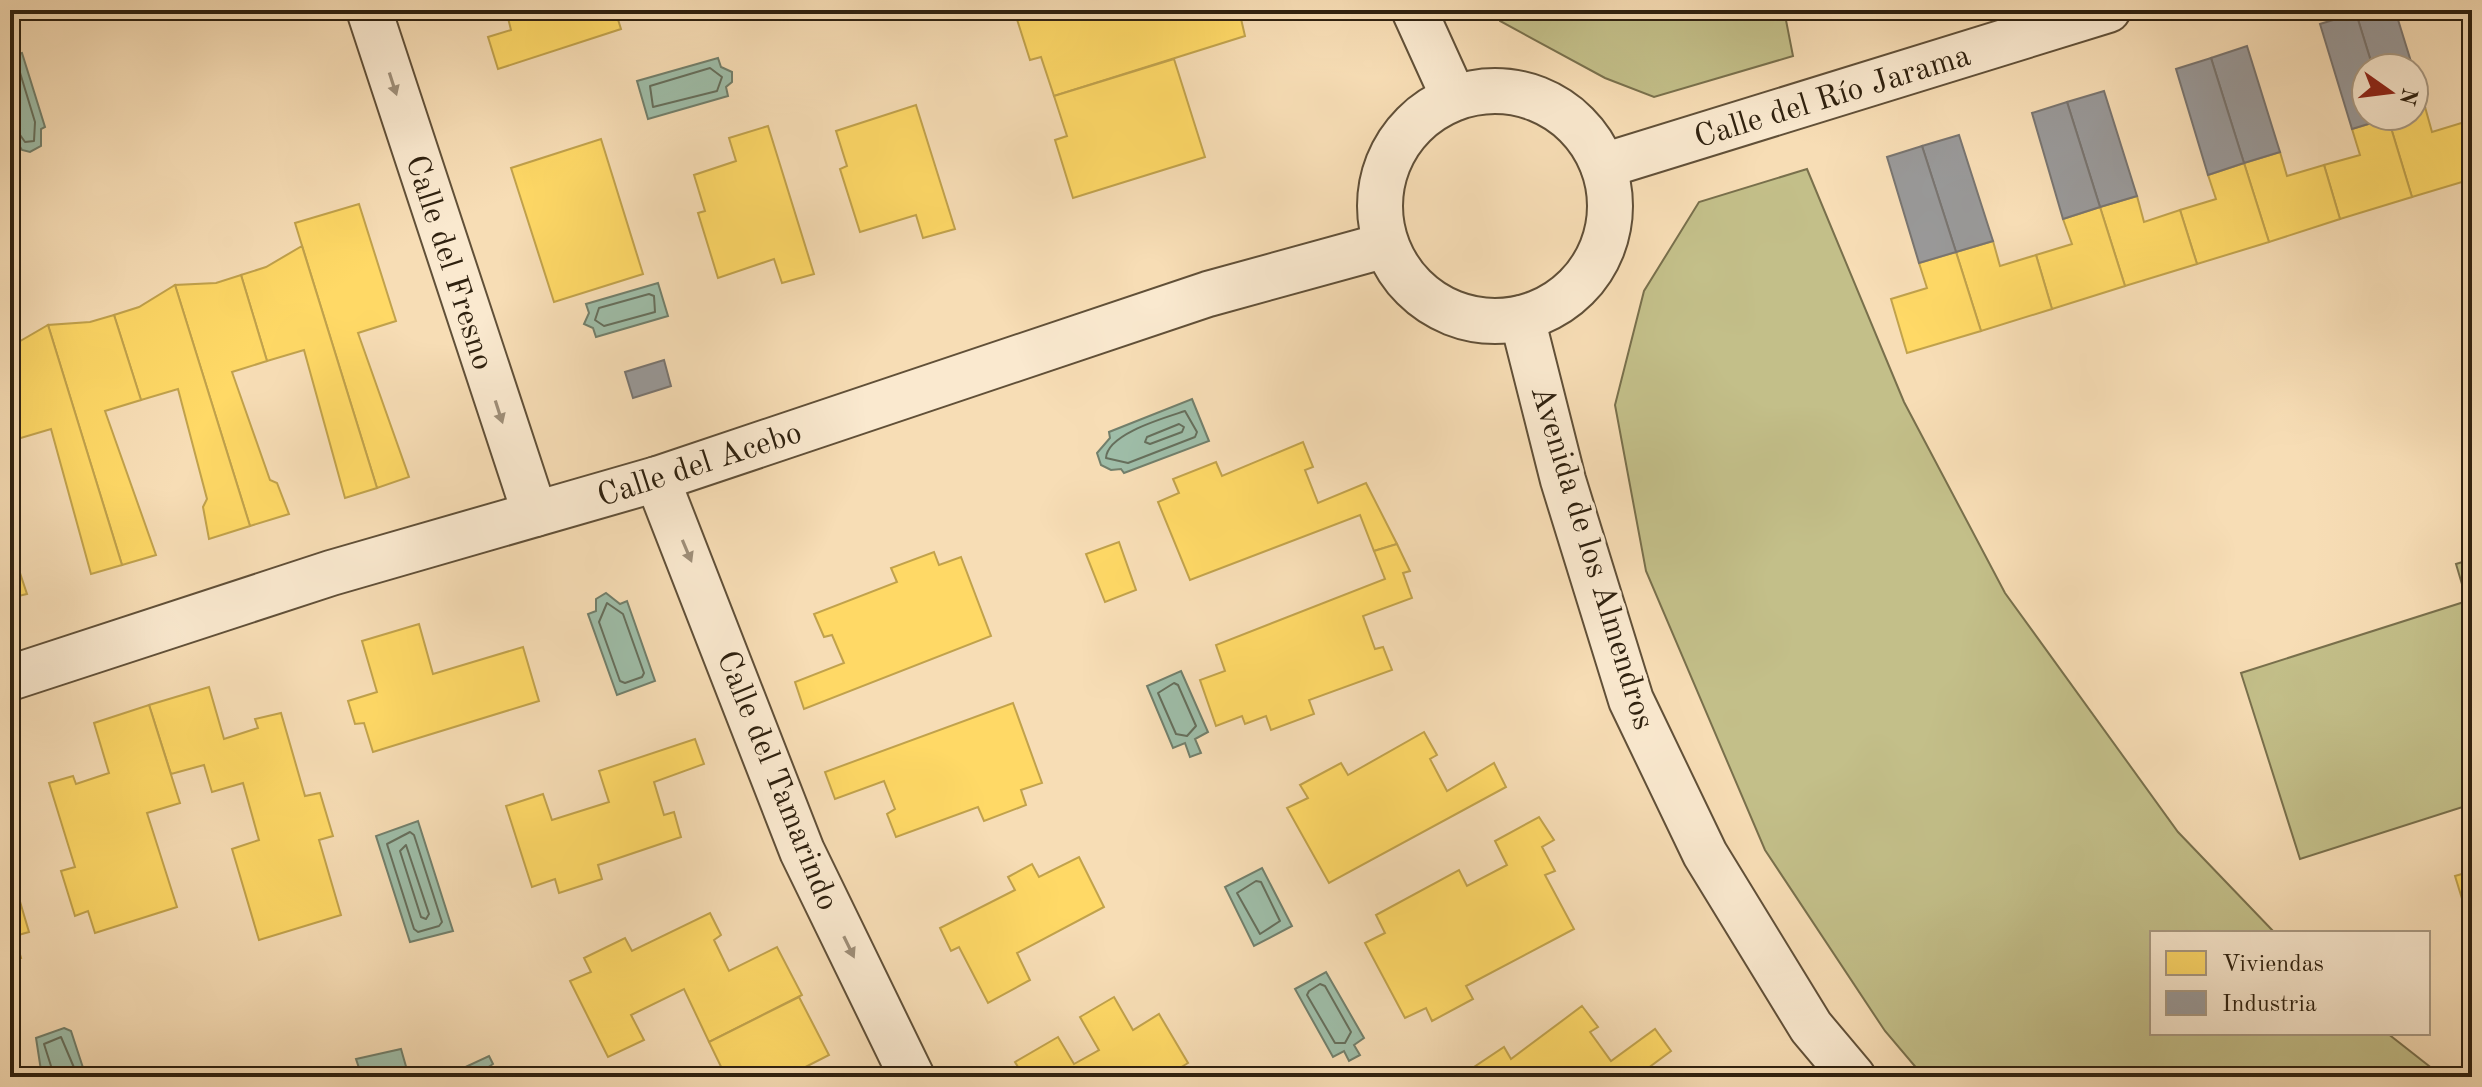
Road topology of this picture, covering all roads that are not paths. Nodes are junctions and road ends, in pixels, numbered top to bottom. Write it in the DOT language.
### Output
graph roads {
  1 [pos="369,10"];
  2 [pos="1414,10"];
  3 [pos="2108,10"];
  4 [pos="1454,98"];
  5 [pos="1603,166"];
  6 [pos="1386,245"];
  7 [pos="1522,318"];
  8 [pos="657,479"];
  9 [pos="535,514"];
  10 [pos="10,678"];
  11 [pos="912,1077"];
  12 [pos="1853,1077"];
  1 -- 9 [label="street, Calle del Fresno, one-way"];
  2 -- 4 [label="street"];
  3 -- 5 [label="street, Calle del Río Jarama"];
  4 -- 5 [label="street"];
  4 -- 6 [label="street"];
  5 -- 7 [label="street"];
  6 -- 7 [label="street"];
  6 -- 8 [label="street, Calle del Acebo"];
  7 -- 12 [label="street, Avenida de los Almendros"];
  8 -- 9 [label="street, Calle del Acebo"];
  8 -- 11 [label="street, Calle del Tamarindo, one-way"];
  9 -- 10 [label="street, Calle del Acebo"];
}
